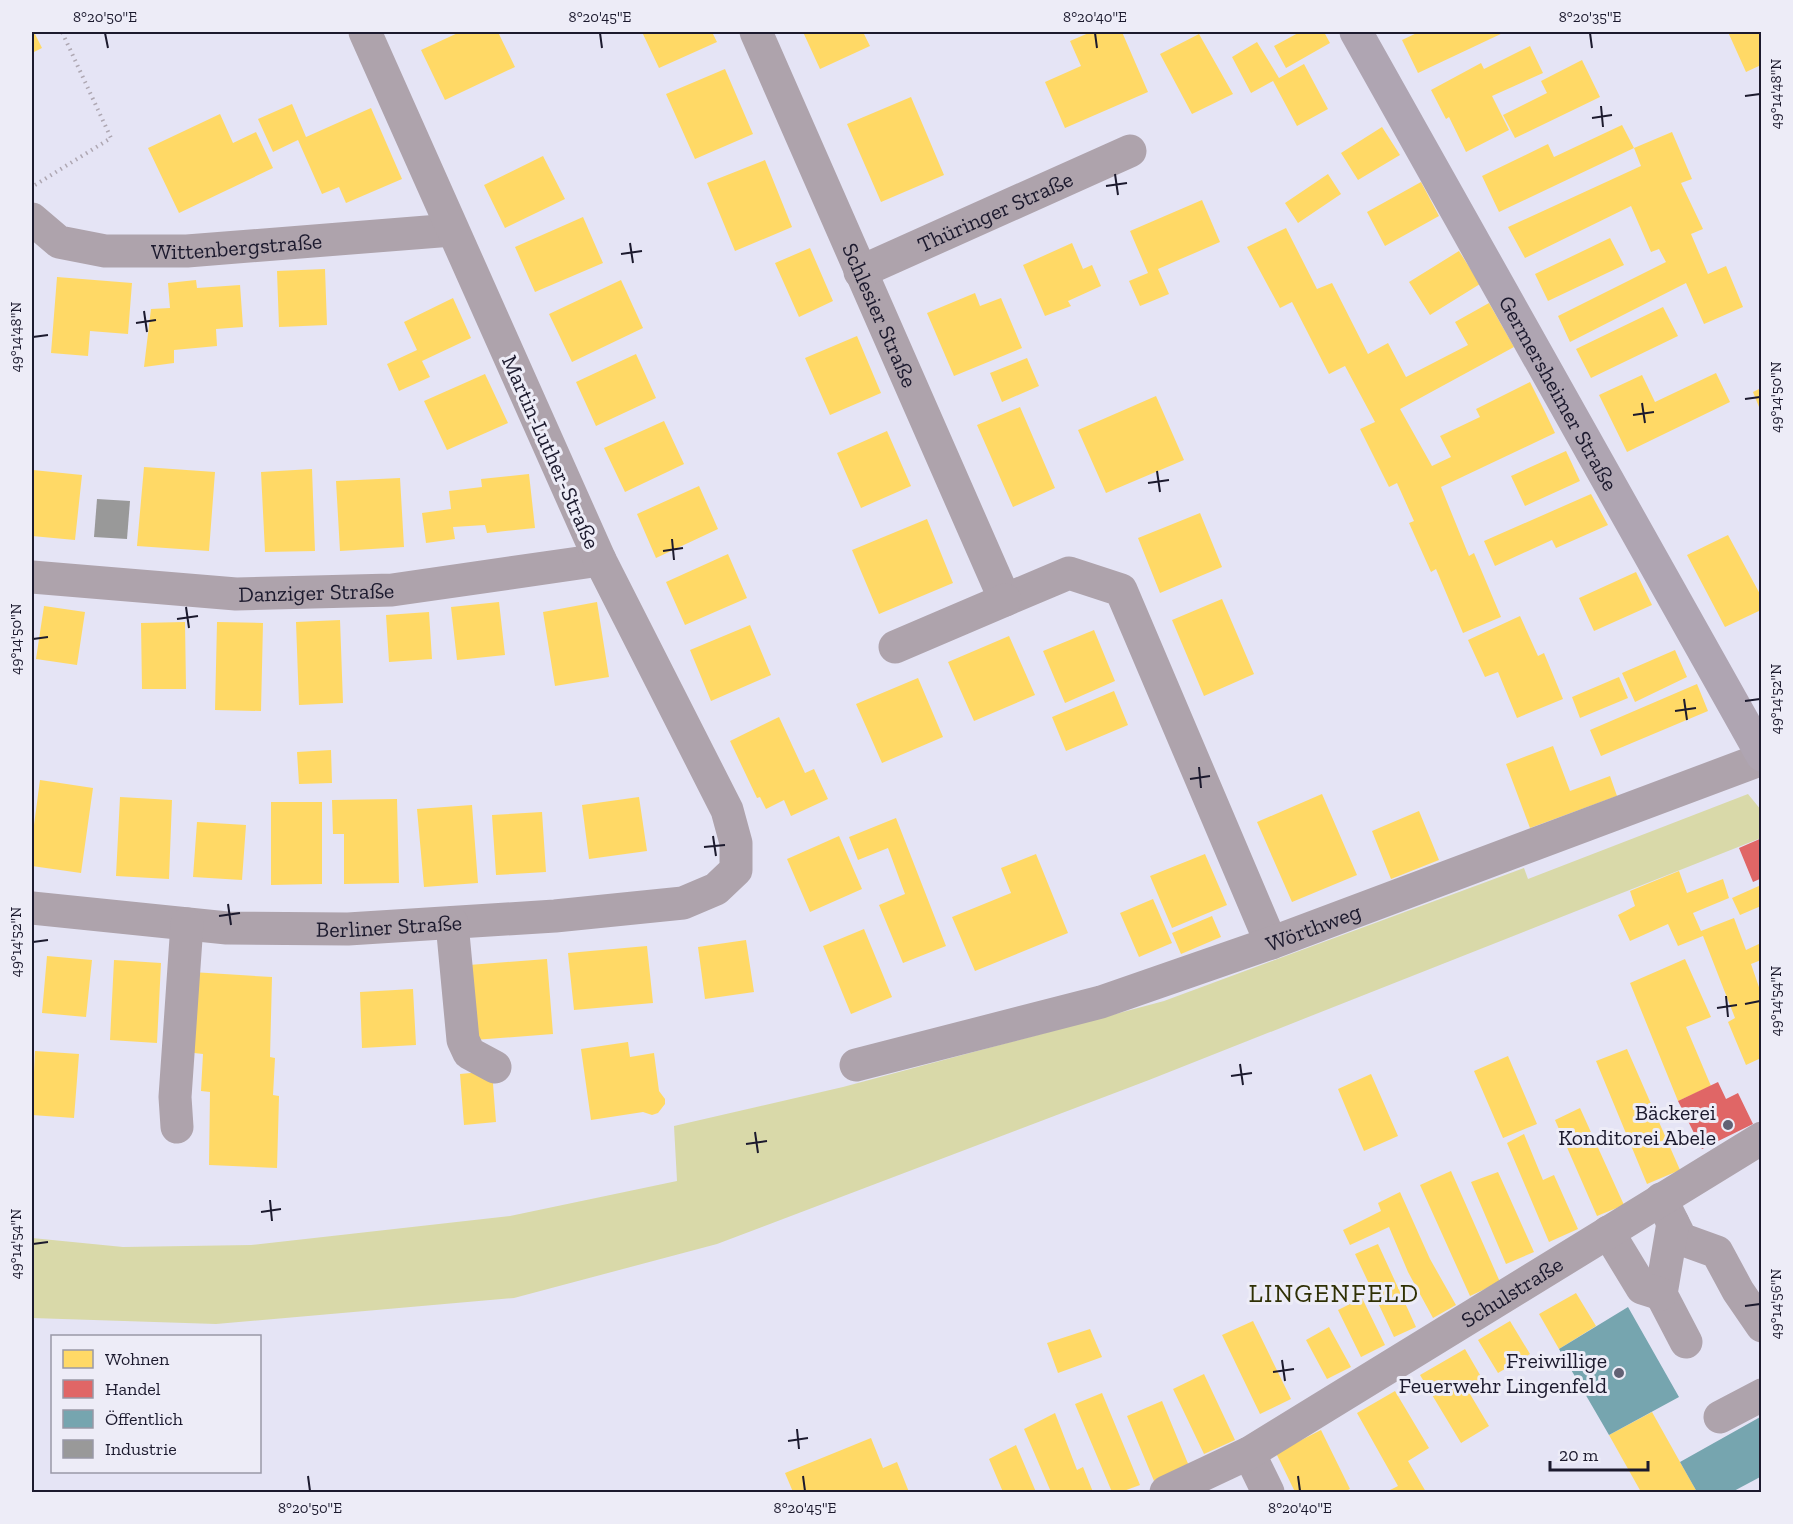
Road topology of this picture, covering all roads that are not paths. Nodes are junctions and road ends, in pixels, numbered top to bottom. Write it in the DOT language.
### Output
graph roads {
  1 [pos="365,32"];
  2 [pos="756,32"];
  3 [pos="1356,32"];
  4 [pos="1130,151"];
  5 [pos="32,219"];
  6 [pos="452,230"];
  7 [pos="860,272"];
  8 [pos="600,560"];
  9 [pos="32,577"];
  10 [pos="1005,600"];
  11 [pos="895,646"];
  12 [pos="1761,757"];
  13 [pos="736,870"];
  14 [pos="32,908"];
  15 [pos="452,923"];
  16 [pos="187,924"];
  17 [pos="1271,943"];
  18 [pos="856,1065"];
  19 [pos="495,1067"];
  20 [pos="177,1127"];
  21 [pos="1761,1138"];
  22 [pos="1667,1211"];
  23 [pos="1608,1232"];
  24 [pos="1661,1294"];
  25 [pos="1761,1326"];
  26 [pos="1686,1342"];
  27 [pos="1761,1395"];
  28 [pos="1720,1417"];
  29 [pos="1249,1452"];
  30 [pos="1166,1492"];
  31 [pos="1268,1492"];
  1 -- 6 [label="street, Martin-Luther-Straße"];
  2 -- 7 [label="street, Schlesier Straße"];
  3 -- 12 [label="main road, Germersheimer Straße"];
  4 -- 7 [label="street, Thüringer Straße"];
  5 -- 6 [label="street, Wittenbergstraße"];
  6 -- 8 [label="street, Martin-Luther-Straße"];
  7 -- 10 [label="street, Schlesier Straße"];
  8 -- 9 [label="street, Danziger Straße"];
  8 -- 13 [label="street, Martin-Luther-Straße"];
  10 -- 11 [label="street"];
  10 -- 17 [label="street"];
  12 -- 17 [label="street, Wörthweg"];
  13 -- 15 [label="street, Berliner Straße"];
  14 -- 16 [label="street, Berliner Straße"];
  15 -- 16 [label="street, Berliner Straße"];
  15 -- 19 [label="street"];
  16 -- 20 [label="street"];
  17 -- 18 [label="street, Wörthweg"];
  21 -- 22 [label="street, Schulstraße"];
  22 -- 23 [label="street, Schulstraße"];
  22 -- 24 [label="street"];
  22 -- 25 [label="street"];
  23 -- 24 [label="street"];
  23 -- 29 [label="street, Schulstraße"];
  24 -- 26 [label="street"];
  27 -- 28 [label="street"];
  29 -- 30 [label="street, Schulstraße"];
  29 -- 31 [label="street"];
}
